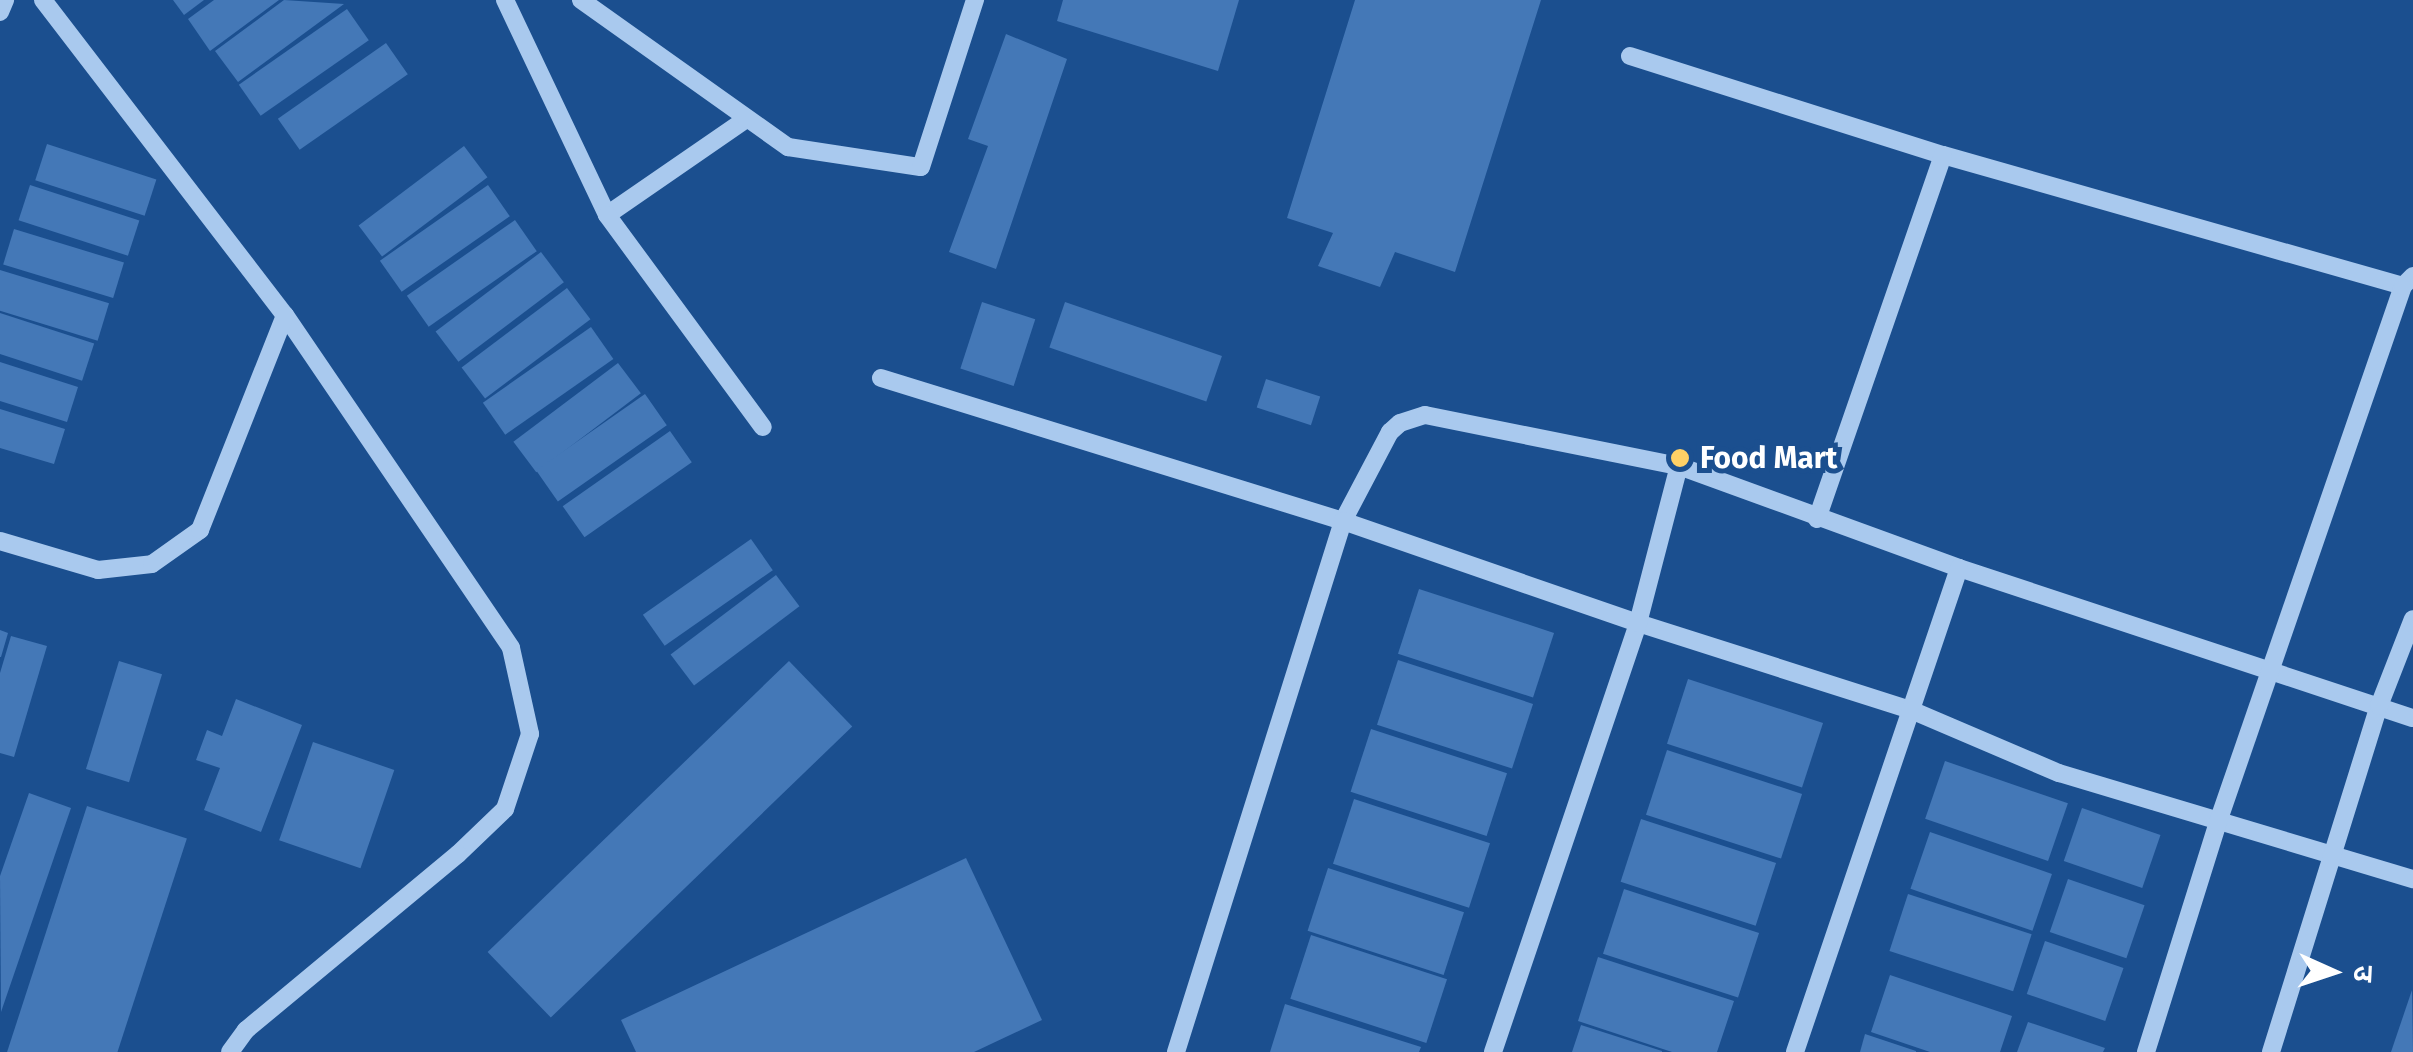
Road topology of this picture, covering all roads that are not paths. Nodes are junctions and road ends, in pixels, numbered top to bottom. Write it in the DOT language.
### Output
graph roads {
  1 [pos="4,0"];
  2 [pos="43,0"];
  3 [pos="505,0"];
  4 [pos="581,0"];
  5 [pos="975,0"];
  6 [pos="0,12"];
  7 [pos="1630,56"];
  8 [pos="746,119"];
  9 [pos="1943,155"];
  10 [pos="607,215"];
  11 [pos="2408,281"];
  12 [pos="285,315"];
  13 [pos="881,378"];
  14 [pos="763,427"];
  15 [pos="1678,466"];
  16 [pos="1817,518"];
  17 [pos="1343,521"];
  18 [pos="0,541"];
  19 [pos="1959,568"];
  20 [pos="2413,619"];
  21 [pos="1638,623"];
  22 [pos="2271,672"];
  23 [pos="2380,706"];
  24 [pos="1911,710"];
  25 [pos="2413,718"];
  26 [pos="2218,822"];
  27 [pos="2335,854"];
  28 [pos="2413,879"];
  29 [pos="230,1052"];
  30 [pos="1176,1052"];
  31 [pos="1493,1052"];
  32 [pos="1795,1052"];
  33 [pos="2146,1052"];
  34 [pos="2270,1052"];
  1 -- 6 [label="street"];
  2 -- 12 [label="street"];
  3 -- 10 [label="street"];
  4 -- 8 [label="street"];
  5 -- 8 [label="street"];
  7 -- 9 [label="street"];
  8 -- 10 [label="street"];
  9 -- 11 [label="street"];
  9 -- 16 [label="street"];
  10 -- 14 [label="street"];
  11 -- 22 [label="street"];
  12 -- 18 [label="street"];
  12 -- 29 [label="street"];
  13 -- 17 [label="street"];
  15 -- 16 [label="street"];
  15 -- 17 [label="street"];
  15 -- 21 [label="street"];
  16 -- 19 [label="street"];
  17 -- 21 [label="street"];
  17 -- 30 [label="street"];
  19 -- 22 [label="street"];
  19 -- 24 [label="street"];
  20 -- 23 [label="street"];
  21 -- 24 [label="street"];
  21 -- 31 [label="street"];
  22 -- 23 [label="street"];
  22 -- 26 [label="street"];
  23 -- 25 [label="street"];
  23 -- 27 [label="street"];
  24 -- 26 [label="street"];
  24 -- 32 [label="street"];
  26 -- 27 [label="street"];
  26 -- 33 [label="street"];
  27 -- 28 [label="street"];
  27 -- 34 [label="street"];
}
